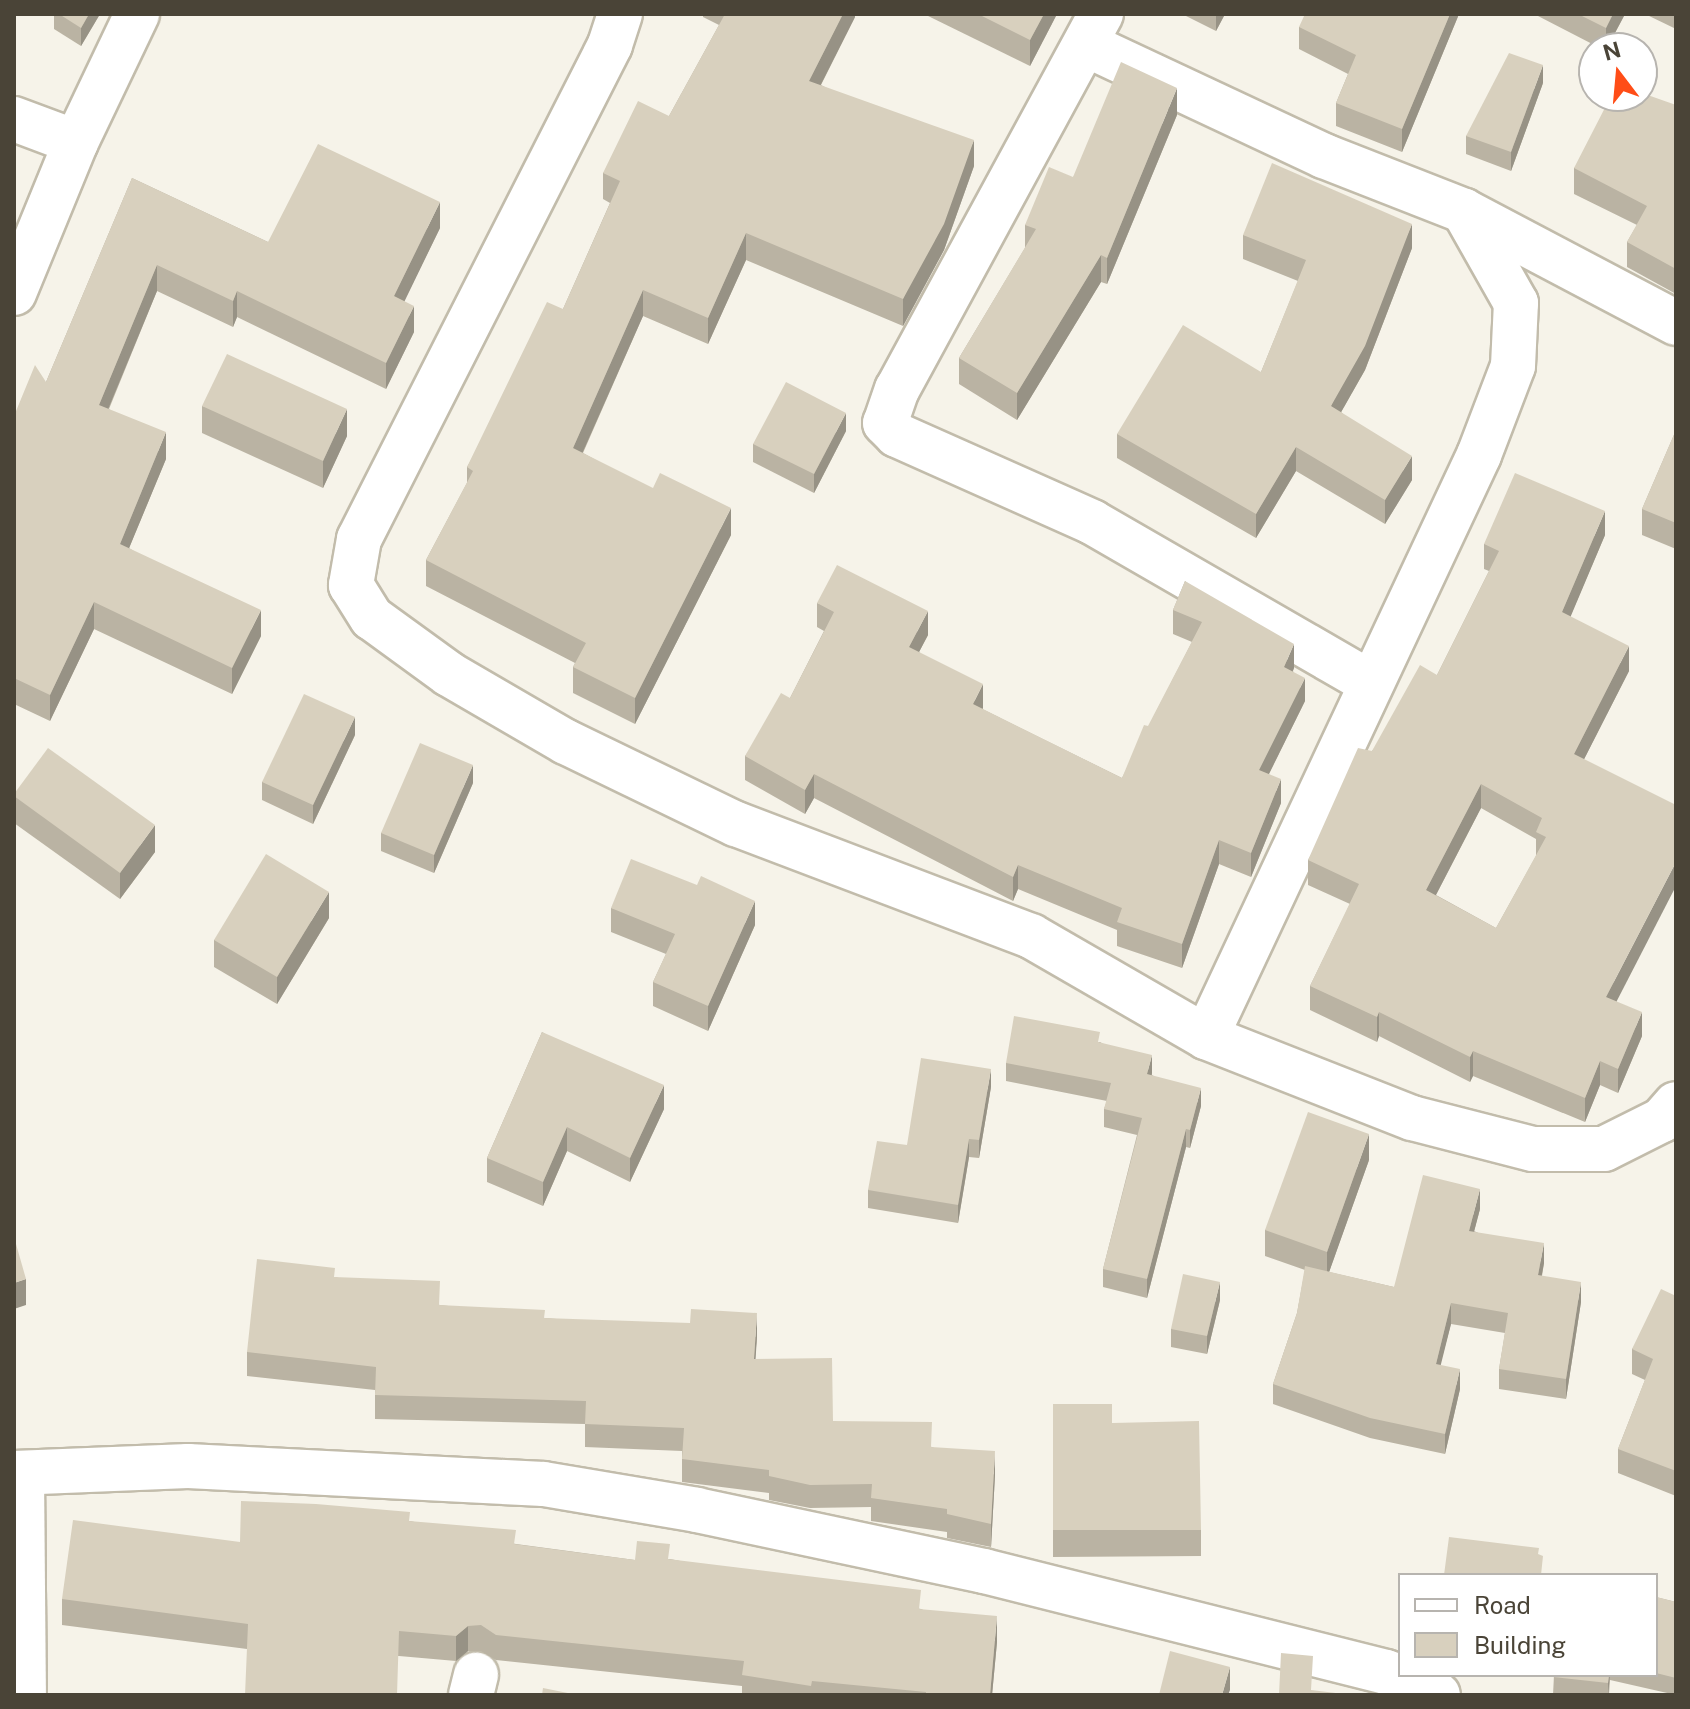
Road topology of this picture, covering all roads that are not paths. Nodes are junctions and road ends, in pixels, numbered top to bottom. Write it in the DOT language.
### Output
graph roads {
  1 [pos="137,14"];
  2 [pos="620,14"];
  3 [pos="1094,29"];
  4 [pos="14,119"];
  5 [pos="76,142"];
  6 [pos="1464,211"];
  7 [pos="14,293"];
  8 [pos="1676,323"];
  9 [pos="1371,683"];
  10 [pos="1206,1037"];
  11 [pos="1676,1104"];
  12 [pos="18,1474"];
  13 [pos="1398,1676"];
  14 [pos="1401,1677"];
  15 [pos="24,1695"];
  16 [pos="1438,1695"];
  1 -- 5 [label="street"];
  2 -- 10 [label="street"];
  3 -- 6 [label="street"];
  3 -- 9 [label="street"];
  4 -- 5 [label="street"];
  5 -- 7 [label="street"];
  6 -- 8 [label="street"];
  6 -- 9 [label="street"];
  9 -- 10 [label="street"];
  10 -- 11 [label="street"];
  12 -- 13 [label="street"];
  12 -- 15 [label="street"];
  14 -- 16 [label="street"];
}
